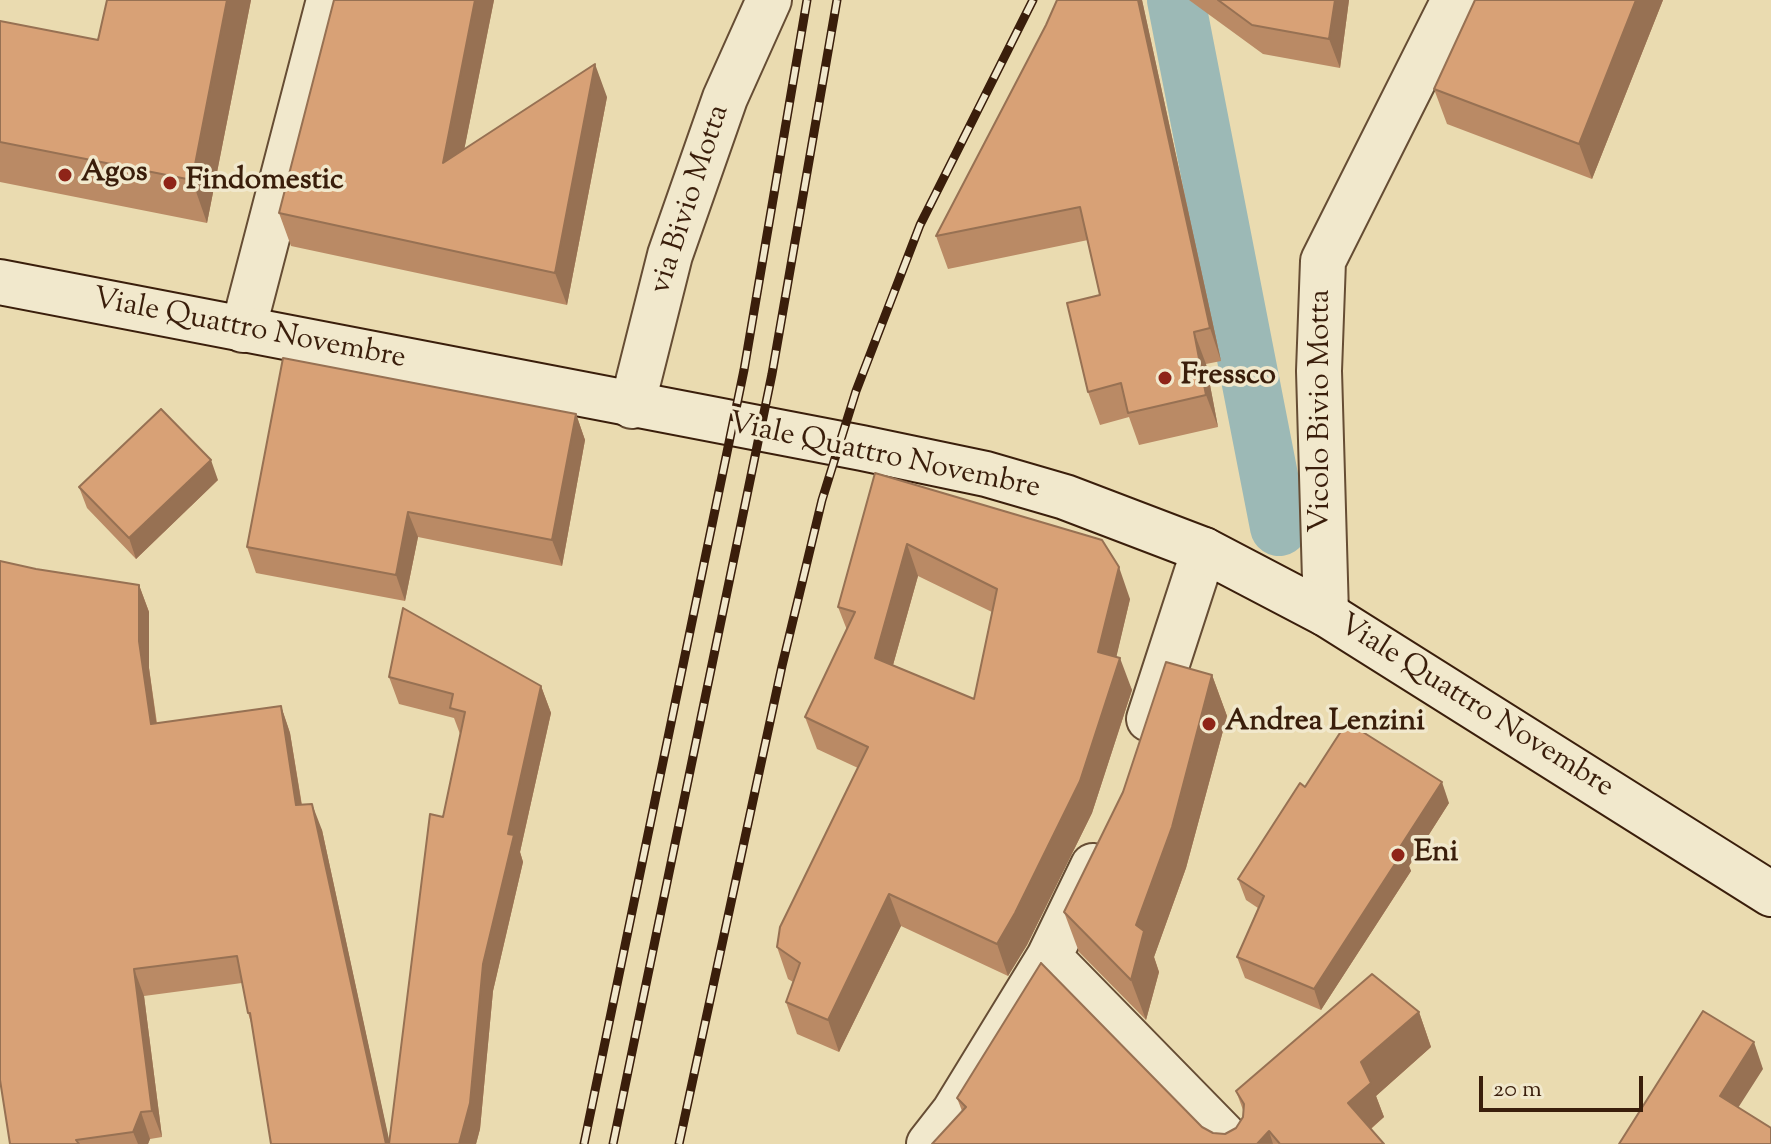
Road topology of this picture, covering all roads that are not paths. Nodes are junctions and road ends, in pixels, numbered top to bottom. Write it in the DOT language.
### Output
graph roads {
  1 [pos="329,0"];
  2 [pos="769,0"];
  3 [pos="1454,0"];
  4 [pos="0,282"];
  5 [pos="243,330"];
  6 [pos="632,406"];
  7 [pos="1204,550"];
  8 [pos="1326,614"];
  9 [pos="1135,761"];
  10 [pos="1108,835"];
  11 [pos="1771,894"];
  12 [pos="1049,957"];
  13 [pos="929,1144"];
  14 [pos="1232,1144"];
  1 -- 5 [label="street"];
  2 -- 6 [label="street, via Bivio Motta"];
  3 -- 8 [label="street, Vicolo Bivio Motta"];
  4 -- 5 [label="street, Viale Quattro Novembre"];
  5 -- 6 [label="street, Viale Quattro Novembre"];
  6 -- 7 [label="street, Viale Quattro Novembre"];
  7 -- 8 [label="street, Viale Quattro Novembre"];
  7 -- 9 [label="street"];
  8 -- 11 [label="street, Viale Quattro Novembre"];
  10 -- 12 [label="street"];
  12 -- 13 [label="street"];
  12 -- 14 [label="street"];
}
